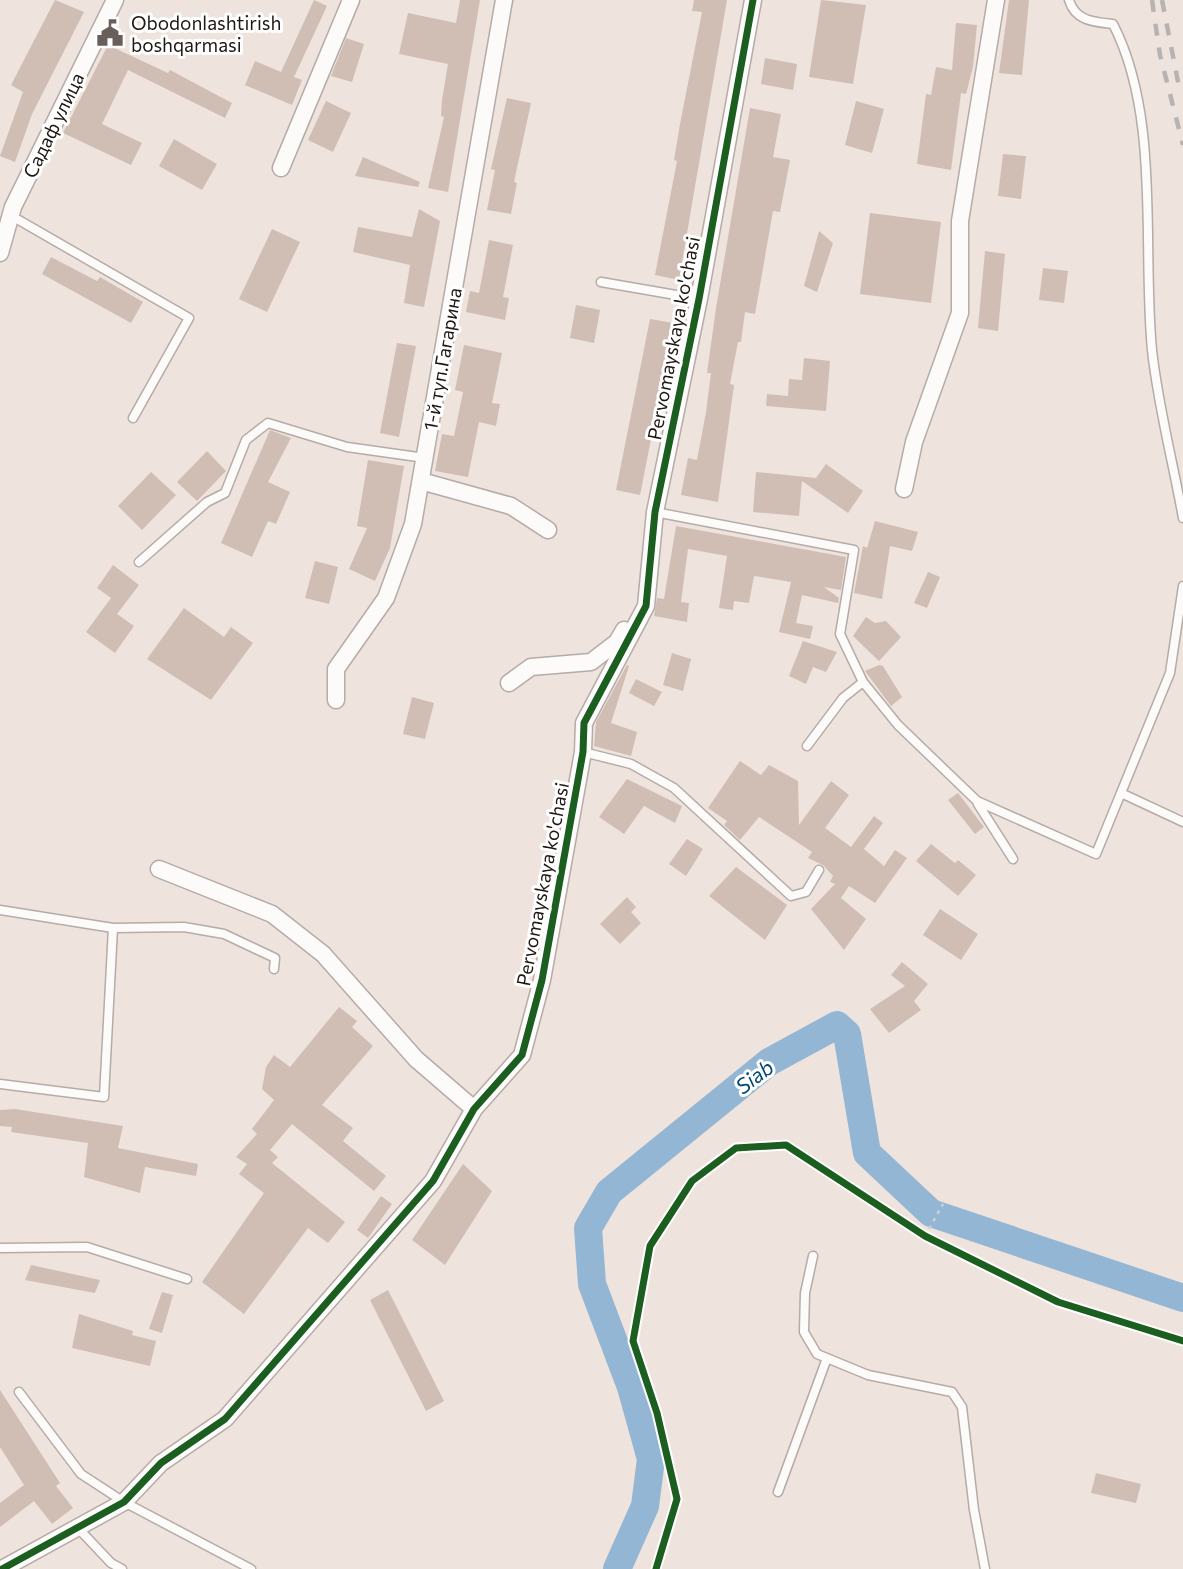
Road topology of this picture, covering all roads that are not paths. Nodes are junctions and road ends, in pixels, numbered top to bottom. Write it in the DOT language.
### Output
graph roads {
  1 [pos="115,0"];
  2 [pos="351,0"];
  3 [pos="504,0"];
  4 [pos="753,0"];
  5 [pos="996,0"];
  6 [pos="1069,0"];
  7 [pos="281,168"];
  8 [pos="10,215"];
  9 [pos="0,253"];
  10 [pos="600,282"];
  11 [pos="699,299"];
  12 [pos="133,418"];
  13 [pos="425,458"];
  14 [pos="421,481"];
  15 [pos="904,489"];
  16 [pos="655,512"];
  17 [pos="1183,518"];
  18 [pos="548,530"];
  19 [pos="139,562"];
  20 [pos="1183,586"];
  21 [pos="863,682"];
  22 [pos="509,683"];
  23 [pos="336,700"];
  24 [pos="807,746"];
  25 [pos="583,752"];
  26 [pos="1121,793"];
  27 [pos="977,802"];
  28 [pos="1183,822"];
  29 [pos="1013,859"];
  30 [pos="159,869"];
  31 [pos="819,870"];
  32 [pos="0,910"];
  33 [pos="113,928"];
  34 [pos="274,969"];
  35 [pos="0,1084"];
  36 [pos="474,1109"];
  37 [pos="0,1248"];
  38 [pos="813,1256"];
  39 [pos="187,1279"];
  40 [pos="827,1359"];
  41 [pos="19,1392"];
  42 [pos="778,1492"];
  43 [pos="124,1502"];
  44 [pos="76,1527"];
  45 [pos="2,1569"];
  46 [pos="122,1569"];
  47 [pos="251,1569"];
  48 [pos="985,1569"];
  1 -- 8 [label="street, Садаф улица"];
  2 -- 7 [label="street"];
  3 -- 13 [label="street, 1-й туп.Гагарина"];
  4 -- 11 [label="street, Pervomayskaya ko'chasi"];
  5 -- 15 [label="street"];
  6 -- 17 [label="lane"];
  8 -- 9 [label="street, Садаф улица"];
  8 -- 12 [label="lane"];
  10 -- 11 [label="lane"];
  11 -- 16 [label="street, Pervomayskaya ko'chasi"];
  13 -- 14 [label="street, 1-й туп.Гагарина"];
  13 -- 19 [label="lane"];
  14 -- 18 [label="street"];
  14 -- 23 [label="street, 1-й туп.Гагарина"];
  16 -- 21 [label="lane"];
  16 -- 22 [label="street"];
  16 -- 25 [label="street, Pervomayskaya ko'chasi"];
  20 -- 26 [label="lane"];
  21 -- 24 [label="lane"];
  21 -- 27 [label="lane"];
  25 -- 31 [label="lane"];
  25 -- 36 [label="street, Pervomayskaya ko'chasi"];
  26 -- 27 [label="lane"];
  26 -- 28 [label="lane"];
  27 -- 29 [label="lane"];
  30 -- 36 [label="street"];
  32 -- 33 [label="lane"];
  33 -- 34 [label="lane"];
  33 -- 35 [label="lane"];
  36 -- 43 [label="street, Pervomayskaya ko'chasi"];
  37 -- 39 [label="lane"];
  38 -- 40 [label="lane"];
  40 -- 42 [label="lane"];
  40 -- 48 [label="lane"];
  41 -- 43 [label="lane"];
  43 -- 44 [label="street, Pervomayskaya ko'chasi"];
  43 -- 47 [label="lane"];
  44 -- 45 [label="street, Pervomayskaya ko'chasi"];
  44 -- 46 [label="lane"];
}
